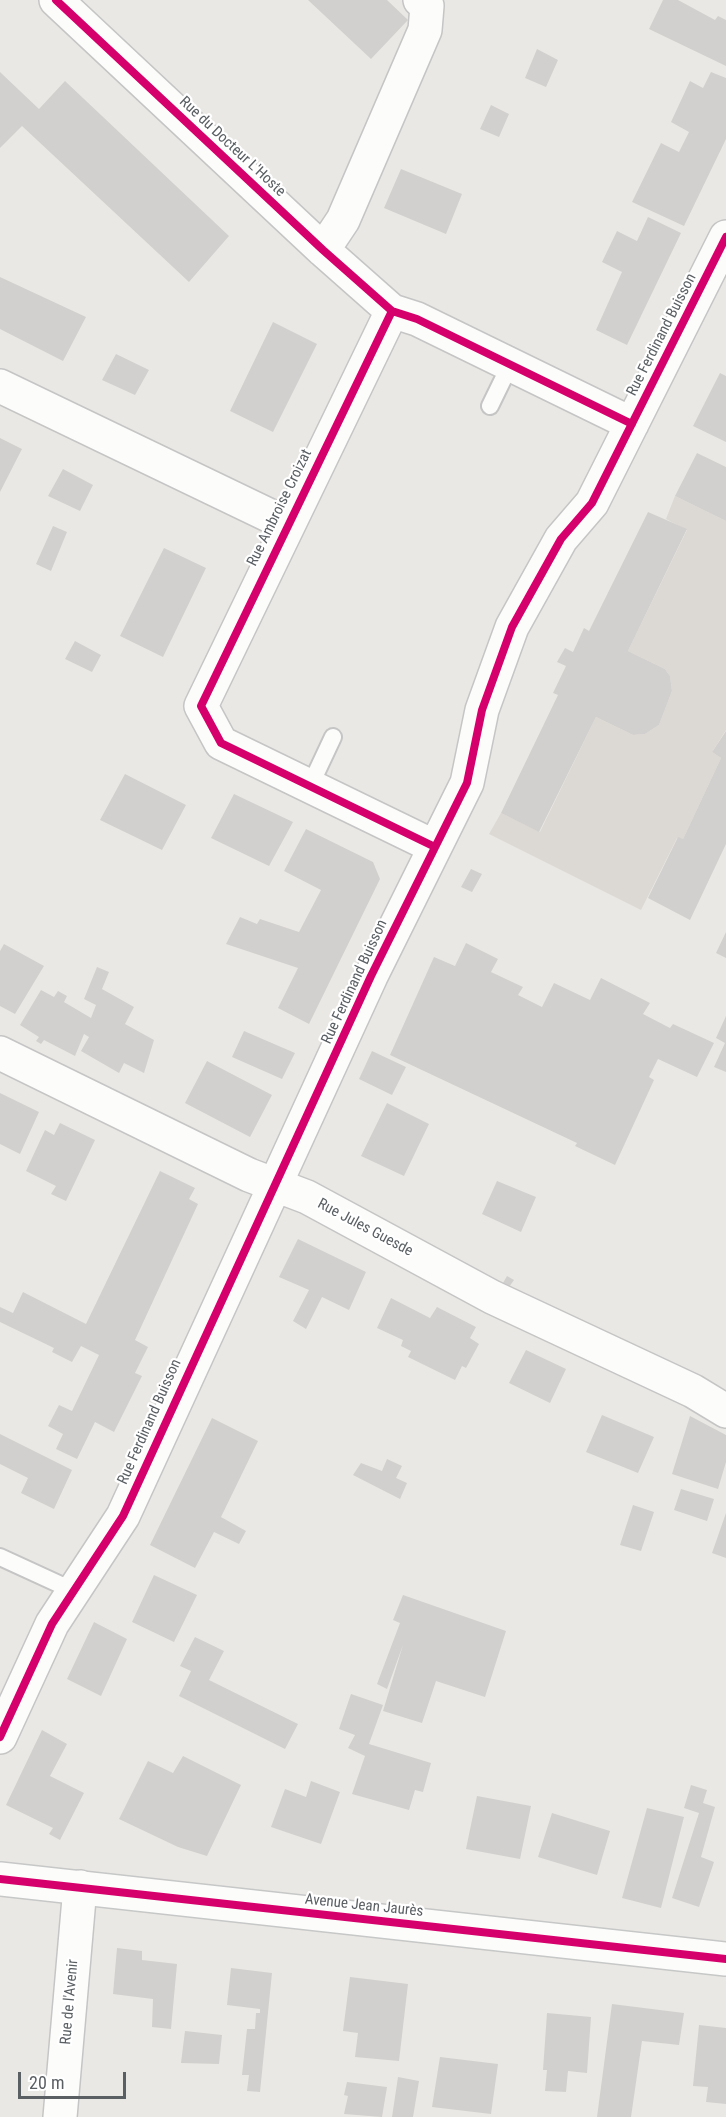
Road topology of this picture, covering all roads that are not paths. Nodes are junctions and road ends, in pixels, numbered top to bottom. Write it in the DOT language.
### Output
graph roads {
  1 [pos="56,0"];
  2 [pos="420,0"];
  3 [pos="726,237"];
  4 [pos="323,250"];
  5 [pos="392,311"];
  6 [pos="510,364"];
  7 [pos="0,386"];
  8 [pos="490,406"];
  9 [pos="632,424"];
  10 [pos="287,524"];
  11 [pos="333,738"];
  12 [pos="310,786"];
  13 [pos="435,847"];
  14 [pos="0,1053"];
  15 [pos="274,1185"];
  16 [pos="726,1411"];
  17 [pos="0,1557"];
  18 [pos="74,1591"];
  19 [pos="0,1737"];
  20 [pos="0,1879"];
  21 [pos="80,1887"];
  22 [pos="726,1959"];
  23 [pos="60,2117"];
  1 -- 4 [label="street, Rue du Docteur L'Hoste"];
  2 -- 4 [label="street"];
  3 -- 9 [label="street, Rue Ferdinand Buisson"];
  4 -- 5 [label="street, Rue du Docteur L'Hoste"];
  5 -- 6 [label="street"];
  5 -- 10 [label="street, Rue Ambroise Croizat"];
  6 -- 8 [label="lane"];
  6 -- 9 [label="street"];
  7 -- 10 [label="street, Rue Ambroise Croizat"];
  9 -- 13 [label="street, Rue Ferdinand Buisson"];
  10 -- 12 [label="street, Rue Ambroise Croizat"];
  11 -- 12 [label="lane"];
  12 -- 13 [label="street, Rue Ambroise Croizat"];
  13 -- 15 [label="street, Rue Ferdinand Buisson"];
  14 -- 15 [label="street, Rue Jules Guesde"];
  15 -- 16 [label="street, Rue Jules Guesde"];
  15 -- 18 [label="street, Rue Ferdinand Buisson"];
  17 -- 18 [label="lane"];
  18 -- 19 [label="street, Rue Ferdinand Buisson"];
  20 -- 21 [label="street, Avenue Jean Jaurès"];
  21 -- 22 [label="street, Avenue Jean Jaurès"];
  21 -- 23 [label="street, Rue de l'Avenir"];
}
